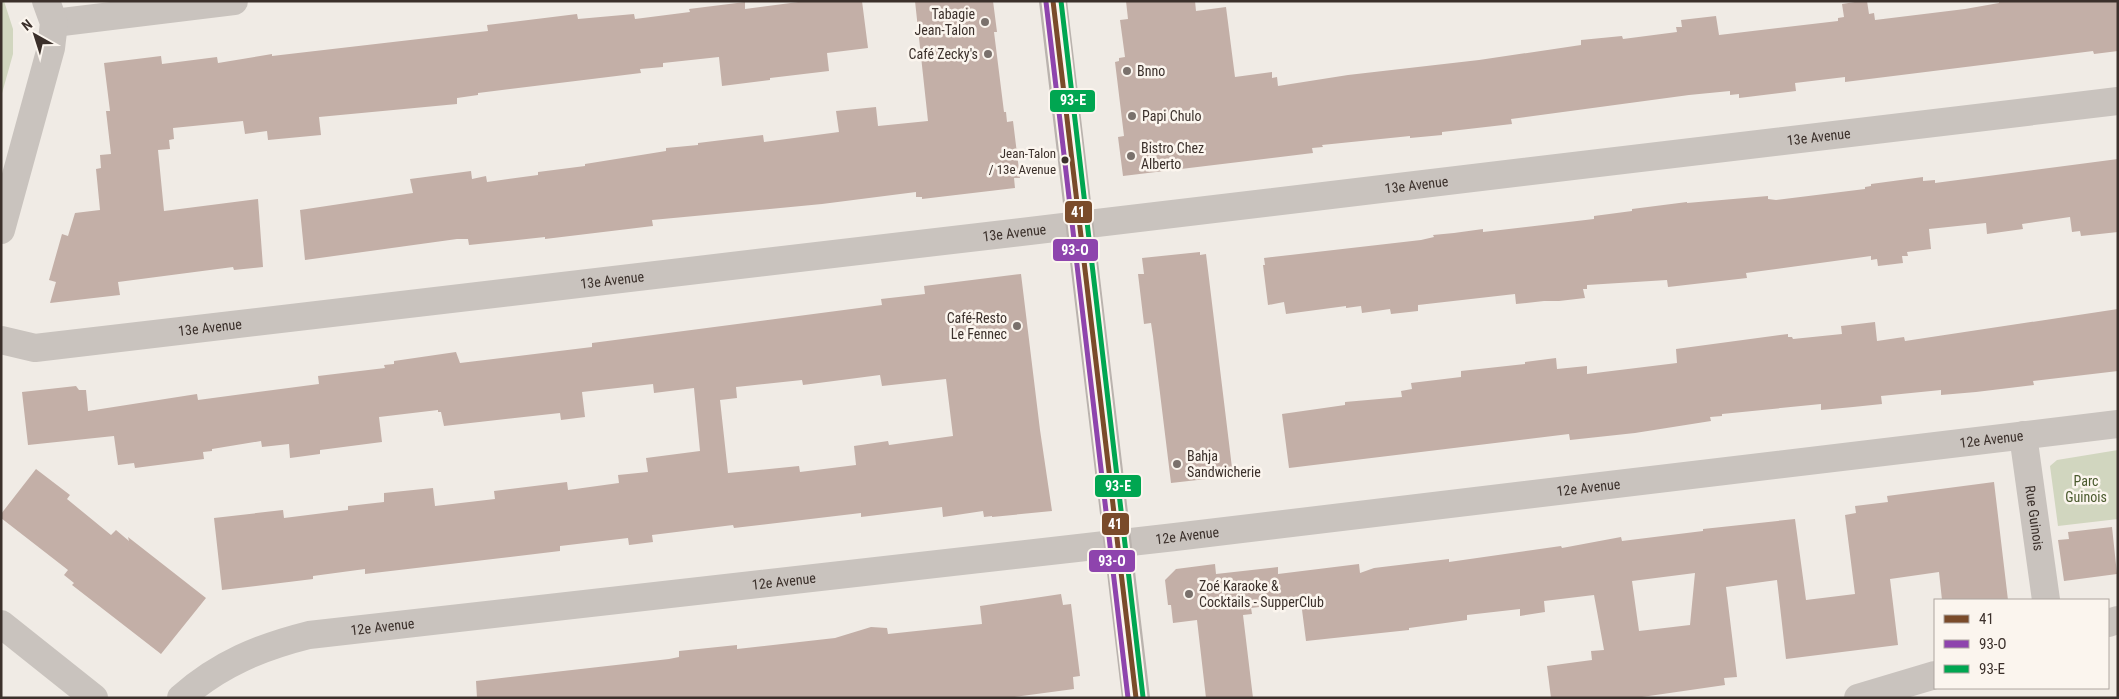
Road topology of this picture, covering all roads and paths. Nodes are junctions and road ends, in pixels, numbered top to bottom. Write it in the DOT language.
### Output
graph roads {
  1 [pos="234,1"];
  2 [pos="1053,1"];
  3 [pos="50,12"];
  4 [pos="2118,101"];
  5 [pos="1080,225"];
  6 [pos="1,230"];
  7 [pos="1,340"];
  8 [pos="2118,424"];
  9 [pos="2023,434"];
  10 [pos="1118,544"];
  11 [pos="2046,599"];
  12 [pos="1,624"];
  13 [pos="1934,674"];
  14 [pos="94,698"];
  15 [pos="181,698"];
  16 [pos="1136,698"];
  17 [pos="1858,698"];
  1 -- 3 [label="street"];
  2 -- 5 [label="main road"];
  3 -- 6 [label="street"];
  4 -- 5 [label="street, 13e Avenue"];
  5 -- 7 [label="street, 13e Avenue"];
  5 -- 10 [label="main road"];
  8 -- 9 [label="street, 12e Avenue"];
  9 -- 10 [label="street, 12e Avenue"];
  9 -- 11 [label="street, Rue Guinois"];
  10 -- 15 [label="street, 12e Avenue"];
  10 -- 16 [label="main road"];
  12 -- 14 [label="street"];
  13 -- 17 [label="street"];
}
